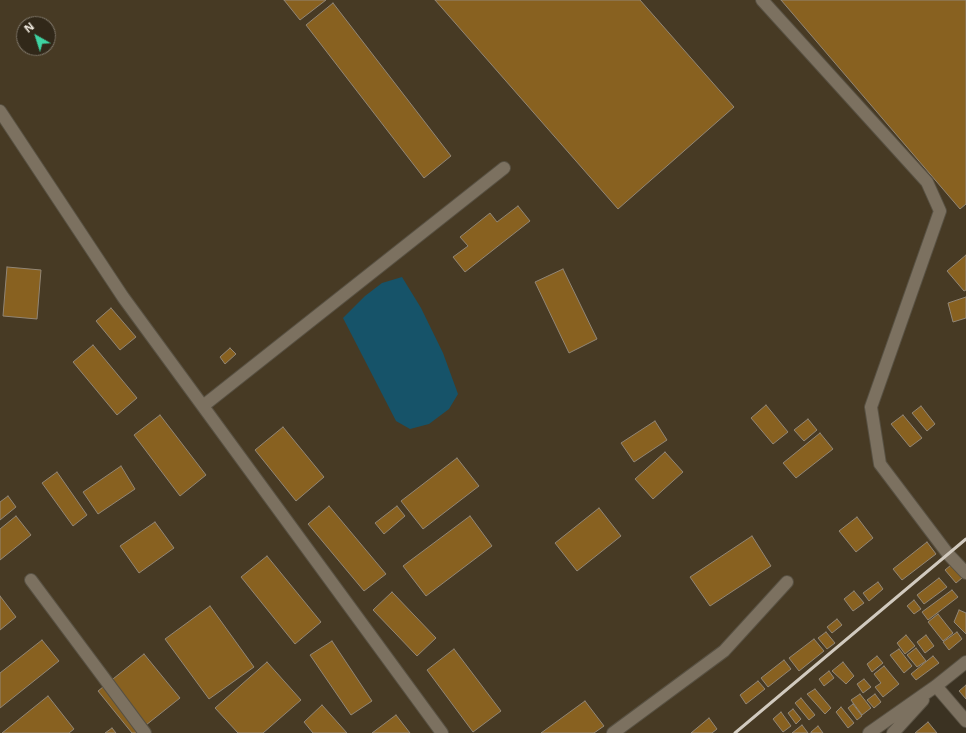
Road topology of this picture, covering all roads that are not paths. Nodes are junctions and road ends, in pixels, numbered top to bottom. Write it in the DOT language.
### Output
graph roads {
  1 [pos="762,0"];
  2 [pos="0,111"];
  3 [pos="504,168"];
  4 [pos="203,406"];
  5 [pos="966,573"];
  6 [pos="31,580"];
  7 [pos="787,582"];
  8 [pos="966,662"];
  9 [pos="936,686"];
  10 [pos="966,721"];
  11 [pos="145,733"];
  12 [pos="442,733"];
  13 [pos="612,733"];
  14 [pos="869,733"];
  15 [pos="893,733"];
  1 -- 5 [label="street"];
  2 -- 4 [label="street"];
  3 -- 4 [label="street"];
  4 -- 12 [label="street"];
  6 -- 11 [label="street"];
  7 -- 13 [label="street"];
  8 -- 9 [label="street"];
  9 -- 10 [label="street"];
  9 -- 14 [label="street"];
  9 -- 15 [label="street"];
}
